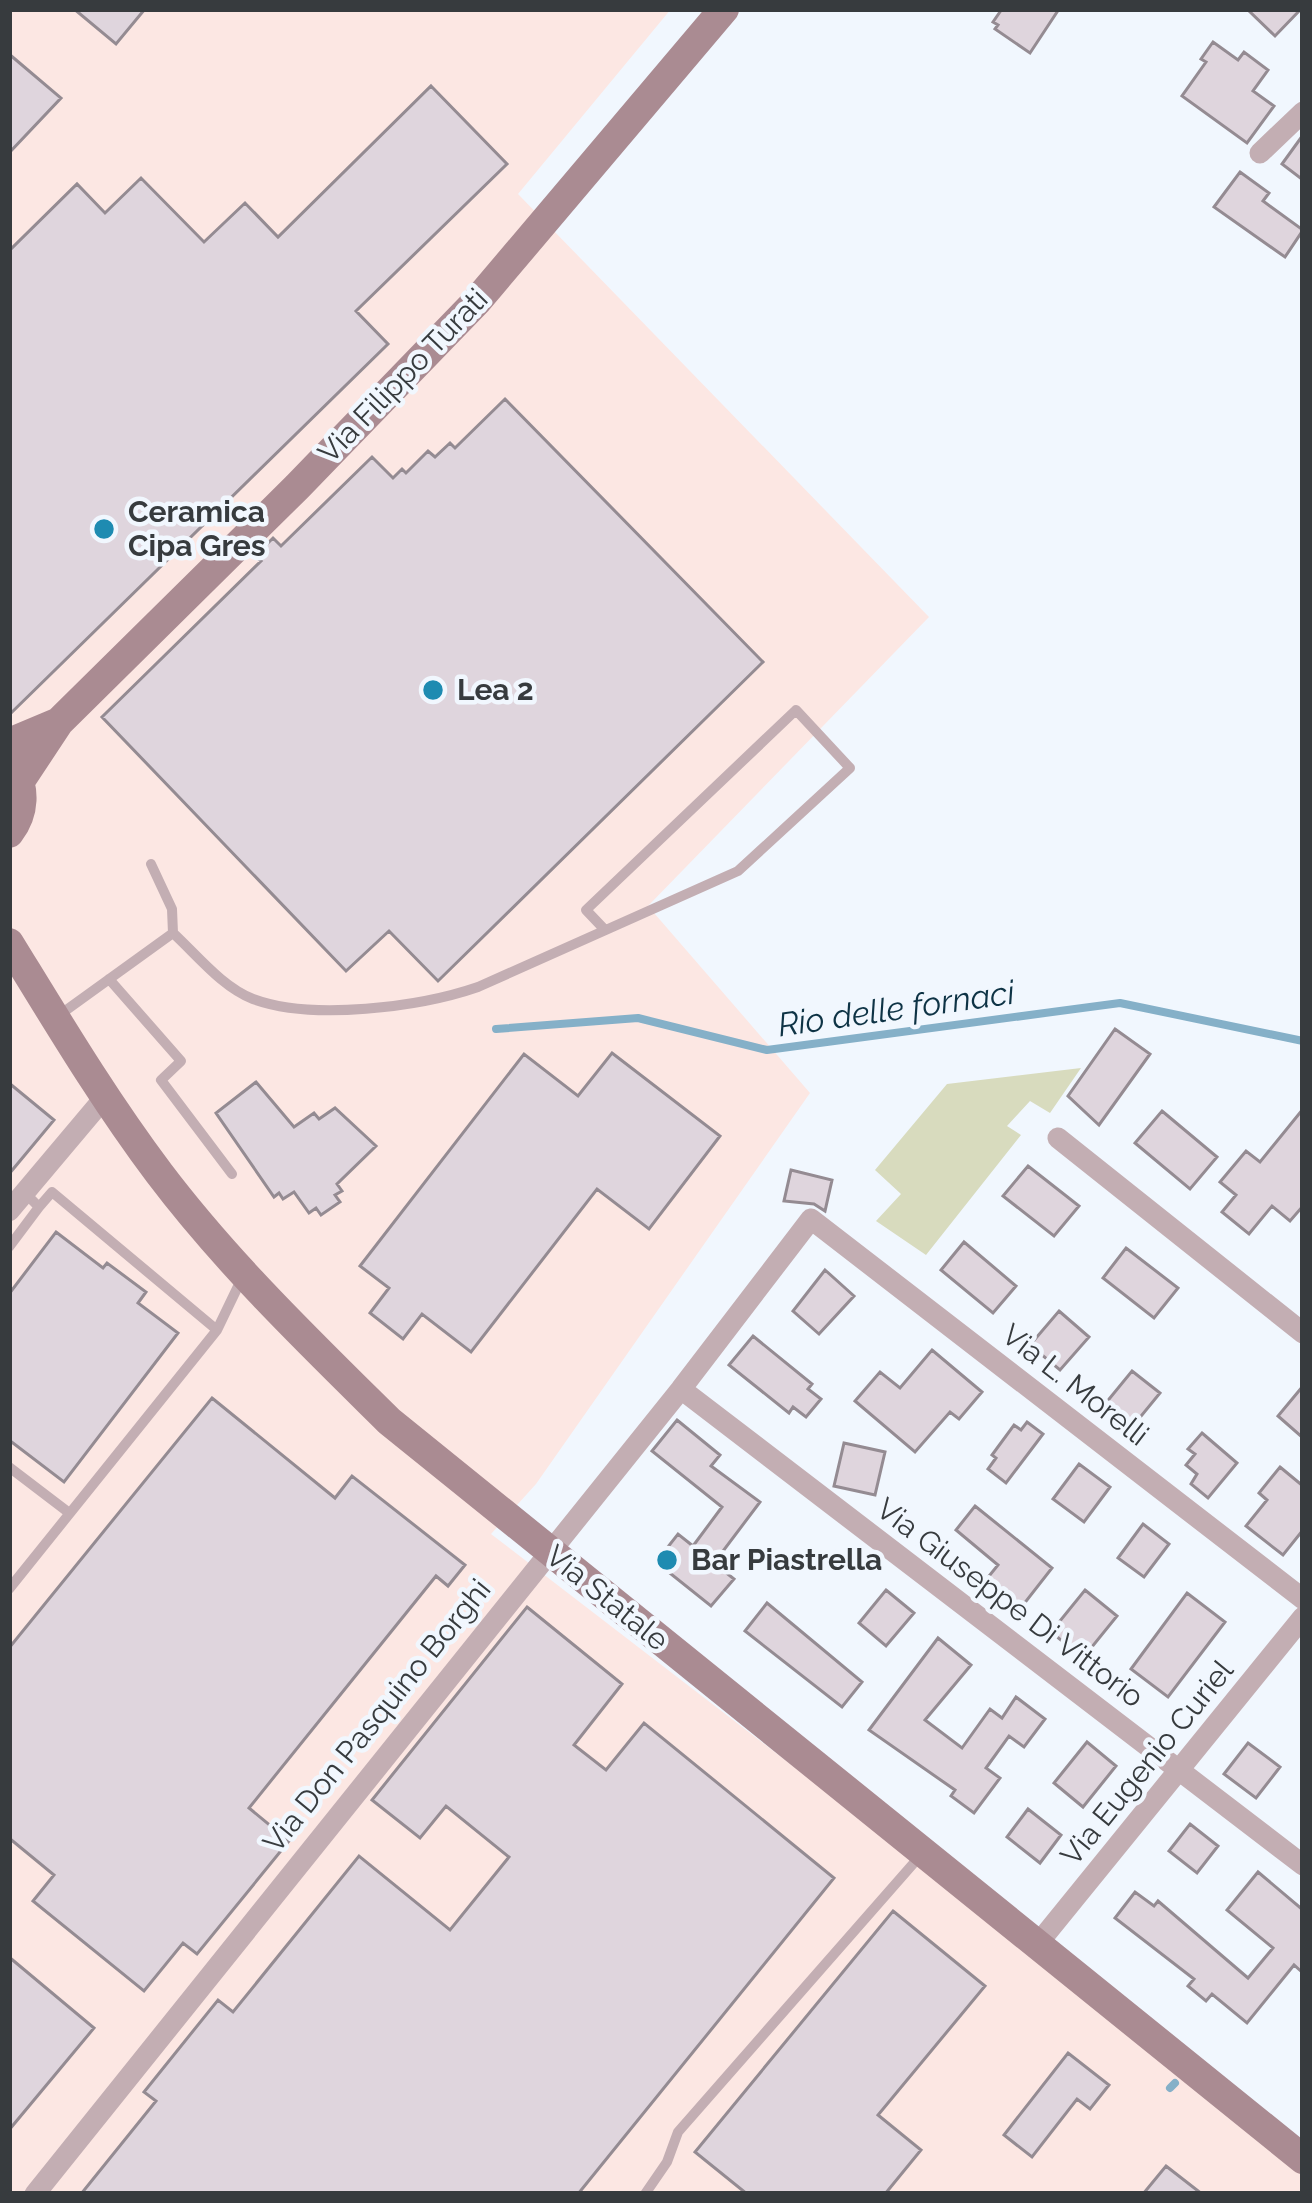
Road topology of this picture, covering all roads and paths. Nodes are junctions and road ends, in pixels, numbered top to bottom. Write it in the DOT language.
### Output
graph roads {
  1 [pos="724,9"];
  2 [pos="1303,112"];
  3 [pos="1260,153"];
  4 [pos="59,722"];
  5 [pos="9,743"];
  6 [pos="15,771"];
  7 [pos="9,833"];
  8 [pos="151,865"];
  9 [pos="604,929"];
  10 [pos="173,933"];
  11 [pos="9,943"];
  12 [pos="109,979"];
  13 [pos="55,1018"];
  14 [pos="106,1097"];
  15 [pos="1058,1138"];
  16 [pos="232,1174"];
  17 [pos="32,1200"];
  18 [pos="9,1211"];
  19 [pos="811,1219"];
  20 [pos="9,1246"];
  21 [pos="244,1273"];
  22 [pos="217,1330"];
  23 [pos="1303,1333"];
  24 [pos="681,1389"];
  25 [pos="9,1467"];
  26 [pos="68,1513"];
  27 [pos="548,1550"];
  28 [pos="9,1589"];
  29 [pos="1303,1599"];
  30 [pos="1303,1617"];
  31 [pos="1180,1771"];
  32 [pos="922,1854"];
  33 [pos="1303,1865"];
  34 [pos="1036,1946"];
  35 [pos="1303,2159"];
  36 [pos="35,2194"];
  37 [pos="645,2194"];
  1 -- 4 [label="main road, Via Filippo Turati"];
  2 -- 3 [label="street"];
  4 -- 5 [label="main road, Via Filippo Turati"];
  4 -- 6 [label="main road, Via Filippo Turati"];
  6 -- 7 [label="main road"];
  8 -- 10 [label="lane"];
  9 -- 9 [label="lane"];
  9 -- 10 [label="lane"];
  10 -- 12 [label="lane"];
  11 -- 13 [label="main road, Via Statale"];
  12 -- 13 [label="lane"];
  12 -- 16 [label="lane"];
  13 -- 14 [label="main road, Via Statale"];
  14 -- 17 [label="street"];
  14 -- 21 [label="main road, Via Statale"];
  15 -- 23 [label="street"];
  17 -- 18 [label="street"];
  17 -- 20 [label="lane"];
  17 -- 22 [label="lane"];
  19 -- 24 [label="street, Via Don Pasquino Borghi"];
  19 -- 29 [label="street, Via L. Morelli"];
  21 -- 22 [label="lane"];
  21 -- 27 [label="main road, Via Statale"];
  22 -- 26 [label="lane"];
  24 -- 27 [label="street, Via Don Pasquino Borghi"];
  24 -- 31 [label="street, Via Giuseppe Di Vittorio"];
  25 -- 26 [label="lane"];
  26 -- 28 [label="lane"];
  27 -- 32 [label="main road, Via Statale"];
  27 -- 36 [label="street, Via Don Pasquino Borghi"];
  30 -- 31 [label="street, Via Eugenio Curiel"];
  31 -- 33 [label="street, Via Giuseppe Di Vittorio"];
  31 -- 34 [label="street, Via Eugenio Curiel"];
  32 -- 34 [label="main road, Via Statale"];
  32 -- 37 [label="lane"];
  34 -- 35 [label="main road, Via Statale"];
}
